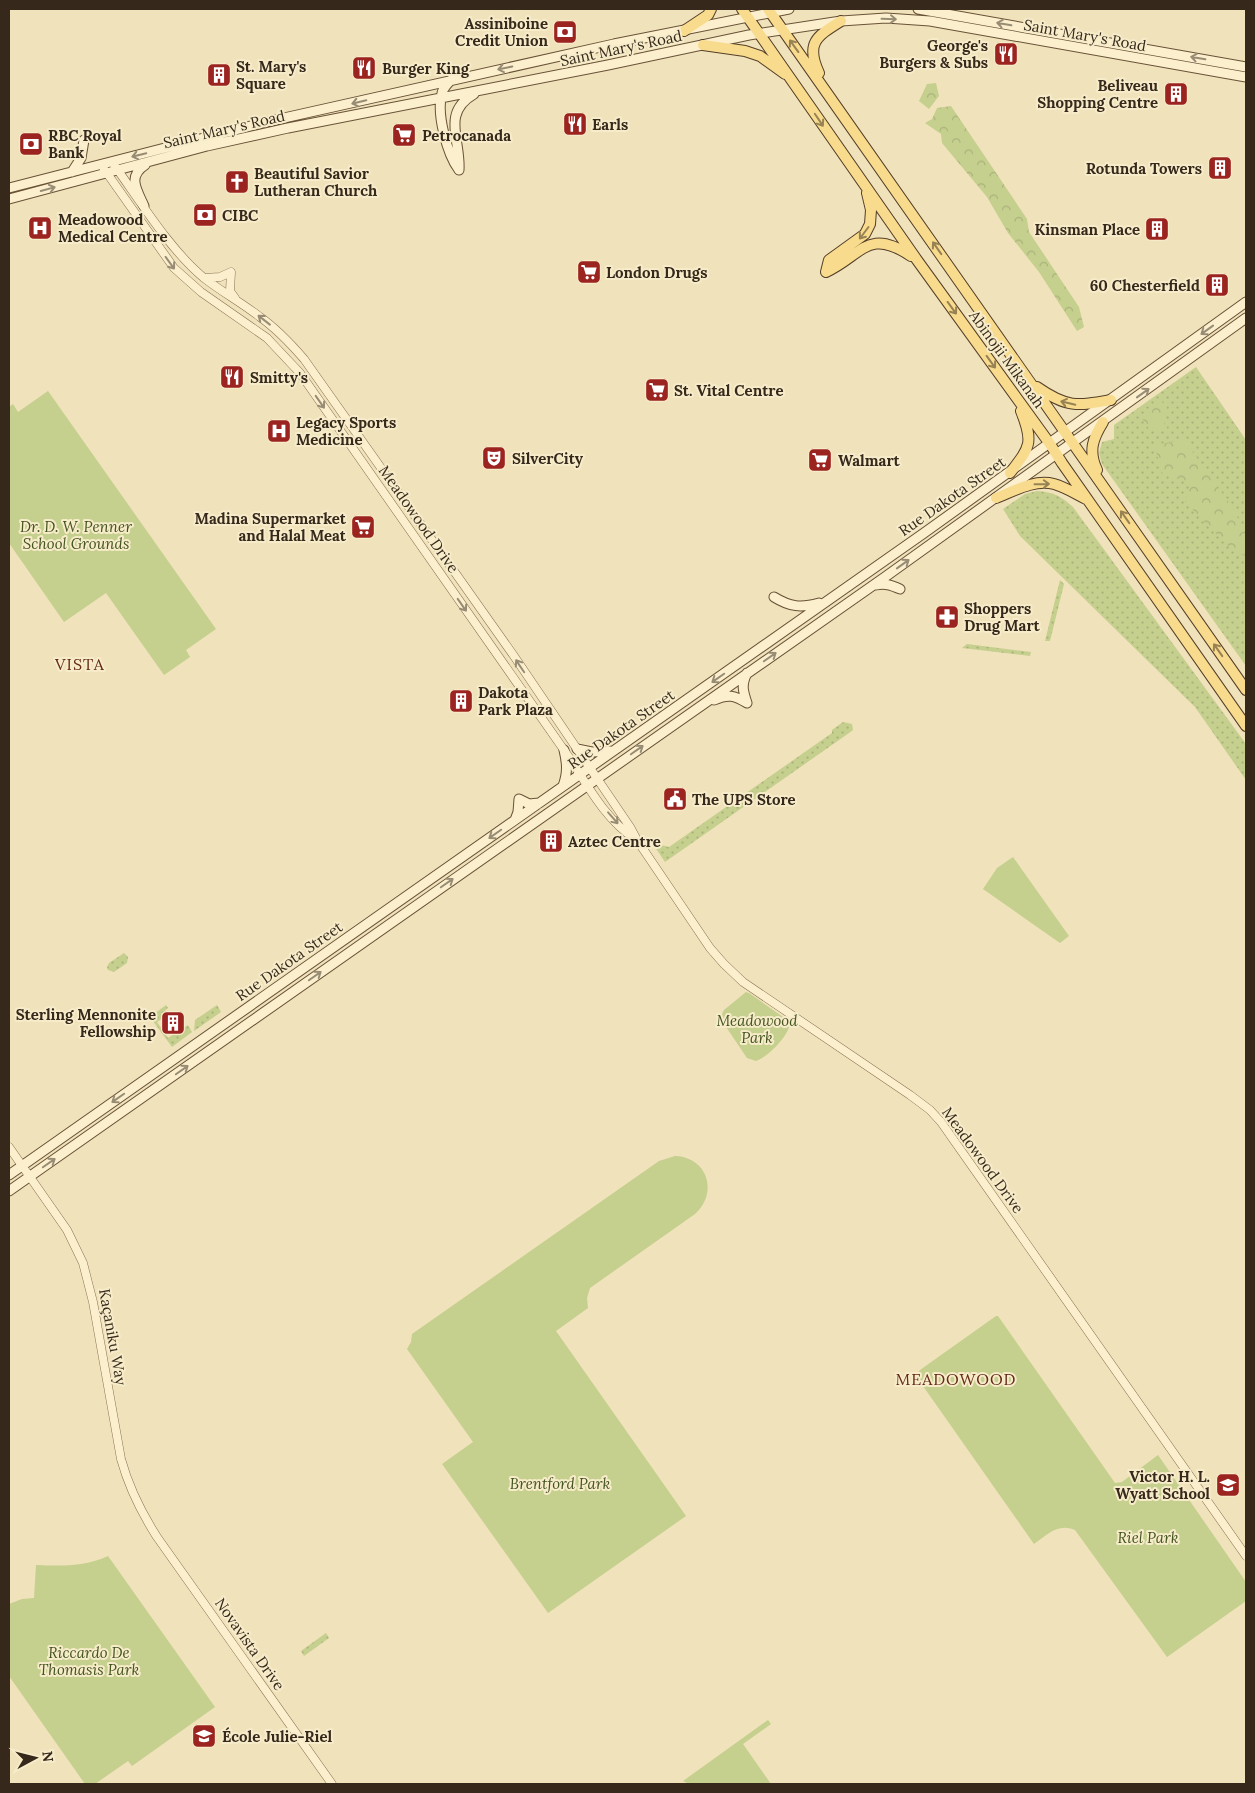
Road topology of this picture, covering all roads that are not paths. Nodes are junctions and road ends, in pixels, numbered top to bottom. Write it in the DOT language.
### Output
graph roads {
  1 [pos="711,9"];
  2 [pos="789,9"];
  3 [pos="918,9"];
  4 [pos="769,10"];
  5 [pos="745,12"];
  6 [pos="841,21"];
  7 [pos="782,29"];
  8 [pos="684,31"];
  9 [pos="760,34"];
  10 [pos="704,45"];
  11 [pos="1246,66"];
  12 [pos="1246,77"];
  13 [pos="792,79"];
  14 [pos="451,80"];
  15 [pos="418,88"];
  16 [pos="482,90"];
  17 [pos="828,92"];
  18 [pos="395,93"];
  19 [pos="441,98"];
  20 [pos="408,105"];
  21 [pos="390,108"];
  22 [pos="84,140"];
  23 [pos="112,162"];
  24 [pos="149,162"];
  25 [pos="101,164"];
  26 [pos="118,170"];
  27 [pos="72,172"];
  28 [pos="107,173"];
  29 [pos="9,188"];
  30 [pos="866,188"];
  31 [pos="9,199"];
  32 [pos="144,206"];
  33 [pos="916,260"];
  34 [pos="204,278"];
  35 [pos="238,301"];
  36 [pos="1246,302"];
  37 [pos="1246,318"];
  38 [pos="1171,355"];
  39 [pos="1178,366"];
  40 [pos="1030,382"];
  41 [pos="1015,396"];
  42 [pos="1111,400"];
  43 [pos="1103,422"];
  44 [pos="1066,433"];
  45 [pos="1072,443"];
  46 [pos="1050,444"];
  47 [pos="1056,455"];
  48 [pos="1010,473"];
  49 [pos="1106,489"];
  50 [pos="996,498"];
  51 [pos="1087,500"];
  52 [pos="871,587"];
  53 [pos="900,589"];
  54 [pos="774,597"];
  55 [pos="827,601"];
  56 [pos="746,673"];
  57 [pos="1246,690"];
  58 [pos="700,706"];
  59 [pos="1246,726"];
  60 [pos="577,749"];
  61 [pos="564,750"];
  62 [pos="613,751"];
  63 [pos="590,767"];
  64 [pos="580,774"];
  65 [pos="597,778"];
  66 [pos="587,785"];
  67 [pos="563,786"];
  68 [pos="539,803"];
  69 [pos="515,820"];
  70 [pos="637,840"];
  71 [pos="9,1147"];
  72 [pos="26,1171"];
  73 [pos="9,1175"];
  74 [pos="9,1191"];
  75 [pos="146,1518"];
  76 [pos="1246,1556"];
  77 [pos="332,1784"];
  1 -- 8 [label="main road"];
  2 -- 4 [label="main road, Saint Mary's Road"];
  11 -- 3 [label="main road, Saint Mary's Road, one-way"];
  4 -- 5 [label="main road, Saint Mary's Road"];
  4 -- 7 [label="main road, Abinojii Mikanah"];
  5 -- 8 [label="main road, Saint Mary's Road"];
  5 -- 9 [label="main road, Abinojii Mikanah"];
  6 -- 7 [label="main road, Saint Mary's Road"];
  6 -- 12 [label="main road, Saint Mary's Road, one-way"];
  6 -- 17 [label="main road"];
  7 -- 9 [label="main road, Saint Mary's Road"];
  17 -- 7 [label="main road, Abinojii Mikanah, one-way"];
  8 -- 14 [label="main road, Saint Mary's Road, one-way"];
  9 -- 10 [label="main road, Saint Mary's Road"];
  9 -- 13 [label="main road, Abinojii Mikanah"];
  10 -- 13 [label="main road"];
  10 -- 16 [label="main road, Saint Mary's Road"];
  13 -- 30 [label="main road, Abinojii Mikanah, one-way"];
  14 -- 15 [label="main road, Saint Mary's Road"];
  14 -- 19 [label="main road"];
  15 -- 18 [label="main road, Saint Mary's Road"];
  15 -- 20 [label="main road"];
  16 -- 19 [label="main road, Saint Mary's Road"];
  16 -- 19 [label="main road"];
  40 -- 17 [label="main road, Abinojii Mikanah, one-way"];
  18 -- 21 [label="main road"];
  18 -- 23 [label="main road, Saint Mary's Road, one-way"];
  19 -- 20 [label="main road, Saint Mary's Road"];
  20 -- 21 [label="main road, Saint Mary's Road"];
  21 -- 24 [label="main road, Saint Mary's Road"];
  22 -- 27 [label="main road"];
  23 -- 25 [label="main road, Saint Mary's Road"];
  23 -- 26 [label="street, Meadowood Drive"];
  24 -- 26 [label="main road, Saint Mary's Road"];
  24 -- 32 [label="main road"];
  25 -- 27 [label="main road, Saint Mary's Road"];
  25 -- 28 [label="street, Meadowood Drive"];
  26 -- 28 [label="main road, Saint Mary's Road"];
  26 -- 32 [label="street, Meadowood Drive"];
  27 -- 29 [label="main road, Saint Mary's Road"];
  31 -- 28 [label="main road, Saint Mary's Road, one-way"];
  28 -- 61 [label="street, Meadowood Drive, one-way"];
  30 -- 33 [label="main road, Abinojii Mikanah"];
  30 -- 33 [label="main road, one-way"];
  32 -- 34 [label="street, Meadowood Drive"];
  33 -- 41 [label="main road, Abinojii Mikanah, one-way"];
  34 -- 35 [label="street, Meadowood Drive"];
  34 -- 35 [label="street"];
  60 -- 35 [label="street, Meadowood Drive, one-way"];
  36 -- 38 [label="main road, Rue Dakota Street, one-way"];
  37 -- 39 [label="main road, Rue Dakota Street"];
  38 -- 39 [label="main road"];
  38 -- 42 [label="main road, Rue Dakota Street"];
  43 -- 39 [label="main road, Rue Dakota Street, one-way"];
  42 -- 40 [label="main road, one-way"];
  40 -- 44 [label="main road, Abinojii Mikanah"];
  41 -- 46 [label="main road, Abinojii Mikanah"];
  41 -- 48 [label="main road"];
  42 -- 44 [label="main road, Rue Dakota Street"];
  43 -- 45 [label="main road, Rue Dakota Street"];
  43 -- 49 [label="main road"];
  44 -- 45 [label="main road, Abinojii Mikanah"];
  44 -- 46 [label="main road, Rue Dakota Street"];
  45 -- 47 [label="main road, Rue Dakota Street"];
  45 -- 49 [label="main road, Abinojii Mikanah"];
  46 -- 47 [label="main road, Abinojii Mikanah"];
  46 -- 48 [label="main road, Rue Dakota Street"];
  47 -- 50 [label="main road, Rue Dakota Street"];
  47 -- 51 [label="main road, Abinojii Mikanah"];
  48 -- 55 [label="main road, Rue Dakota Street"];
  57 -- 49 [label="main road, Abinojii Mikanah, one-way"];
  50 -- 51 [label="main road, one-way"];
  52 -- 50 [label="main road, Rue Dakota Street, one-way"];
  51 -- 59 [label="main road, Abinojii Mikanah"];
  52 -- 53 [label="main road"];
  56 -- 52 [label="main road, Rue Dakota Street, one-way"];
  54 -- 55 [label="main road"];
  55 -- 62 [label="main road, Rue Dakota Street, one-way"];
  56 -- 58 [label="main road, Rue Dakota Street"];
  56 -- 58 [label="main road"];
  65 -- 58 [label="main road, Rue Dakota Street, one-way"];
  60 -- 62 [label="main road"];
  60 -- 63 [label="street, Meadowood Drive"];
  61 -- 64 [label="street, Meadowood Drive"];
  61 -- 67 [label="main road"];
  62 -- 63 [label="main road, Rue Dakota Street"];
  63 -- 64 [label="main road, Rue Dakota Street"];
  63 -- 65 [label="street, Meadowood Drive"];
  64 -- 66 [label="street, Meadowood Drive"];
  64 -- 67 [label="main road, Rue Dakota Street"];
  65 -- 66 [label="main road, Rue Dakota Street"];
  65 -- 70 [label="street, Meadowood Drive"];
  66 -- 70 [label="street, Meadowood Drive, one-way"];
  72 -- 66 [label="main road, Rue Dakota Street, one-way"];
  67 -- 68 [label="main road, Rue Dakota Street"];
  68 -- 69 [label="main road, Rue Dakota Street"];
  68 -- 69 [label="main road"];
  69 -- 72 [label="main road, Rue Dakota Street, one-way"];
  70 -- 76 [label="street, Meadowood Drive"];
  71 -- 72 [label="street"];
  72 -- 73 [label="main road, Rue Dakota Street"];
  72 -- 74 [label="main road, Rue Dakota Street"];
  72 -- 75 [label="street, Kaçaniku Way"];
  75 -- 77 [label="street, Novavista Drive"];
}
